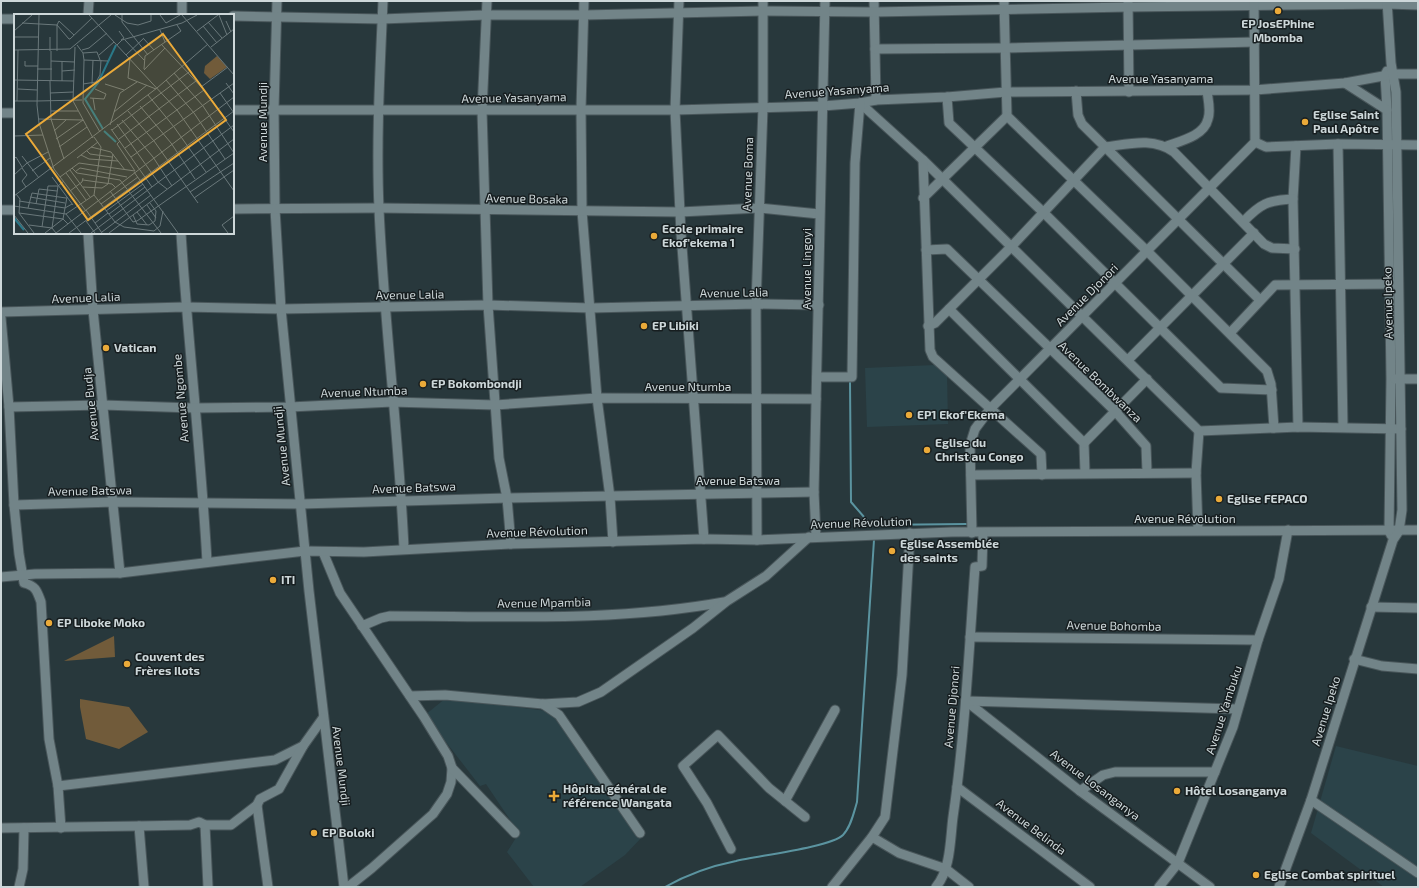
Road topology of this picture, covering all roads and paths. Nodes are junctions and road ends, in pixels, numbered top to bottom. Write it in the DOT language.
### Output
graph roads {
  1 [pos="89,1"];
  2 [pos="182,1"];
  3 [pos="277,1"];
  4 [pos="382,1"];
  5 [pos="487,1"];
  6 [pos="584,1"];
  7 [pos="679,1"];
  8 [pos="763,1"];
  9 [pos="825,1"];
  10 [pos="874,1"];
  11 [pos="1387,2"];
  12 [pos="1128,4"];
  13 [pos="1254,4"];
  14 [pos="1418,5"];
  15 [pos="1004,6"];
  16 [pos="763,11"];
  17 [pos="824,11"];
  18 [pos="874,12"];
  19 [pos="679,13"];
  20 [pos="88,14"];
  21 [pos="182,14"];
  22 [pos="485,15"];
  23 [pos="584,15"];
  24 [pos="234,16"];
  25 [pos="277,17"];
  26 [pos="1,19"];
  27 [pos="14,19"];
  28 [pos="382,19"];
  29 [pos="1255,42"];
  30 [pos="1129,45"];
  31 [pos="1005,48"];
  32 [pos="875,49"];
  33 [pos="1418,74"];
  34 [pos="1390,75"];
  35 [pos="1345,83"];
  36 [pos="1254,90"];
  37 [pos="1076,91"];
  38 [pos="1208,91"];
  39 [pos="1006,92"];
  40 [pos="1129,92"];
  41 [pos="947,97"];
  42 [pos="876,100"];
  43 [pos="860,104"];
  44 [pos="823,106"];
  45 [pos="763,107"];
  46 [pos="274,109"];
  47 [pos="378,109"];
  48 [pos="581,109"];
  49 [pos="234,110"];
  50 [pos="674,110"];
  51 [pos="1387,110"];
  52 [pos="482,111"];
  53 [pos="1,113"];
  54 [pos="14,113"];
  55 [pos="1007,116"];
  56 [pos="1255,142"];
  57 [pos="1338,144"];
  58 [pos="1392,145"];
  59 [pos="1418,145"];
  60 [pos="1167,146"];
  61 [pos="1296,146"];
  62 [pos="1106,147"];
  63 [pos="976,148"];
  64 [pos="923,160"];
  65 [pos="942,180"];
  66 [pos="1074,181"];
  67 [pos="1210,188"];
  68 [pos="923,198"];
  69 [pos="1293,199"];
  70 [pos="379,208"];
  71 [pos="759,208"];
  72 [pos="234,209"];
  73 [pos="275,209"];
  74 [pos="1,210"];
  75 [pos="14,210"];
  76 [pos="485,210"];
  77 [pos="582,212"];
  78 [pos="680,212"];
  79 [pos="1044,213"];
  80 [pos="820,214"];
  81 [pos="1180,219"];
  82 [pos="1243,222"];
  83 [pos="1254,233"];
  84 [pos="88,234"];
  85 [pos="181,234"];
  86 [pos="1011,247"];
  87 [pos="1295,249"];
  88 [pos="926,250"];
  89 [pos="1148,252"];
  90 [pos="1224,263"];
  91 [pos="979,280"];
  92 [pos="1115,284"];
  93 [pos="1399,284"];
  94 [pos="1340,285"];
  95 [pos="1390,285"];
  96 [pos="1296,286"];
  97 [pos="1191,295"];
  98 [pos="1260,300"];
  99 [pos="756,304"];
  100 [pos="488,305"];
  101 [pos="819,305"];
  102 [pos="687,306"];
  103 [pos="185,307"];
  104 [pos="386,308"];
  105 [pos="591,308"];
  106 [pos="281,309"];
  107 [pos="93,310"];
  108 [pos="949,310"];
  109 [pos="1,312"];
  110 [pos="1082,318"];
  111 [pos="2,321"];
  112 [pos="928,326"];
  113 [pos="1159,328"];
  114 [pos="1230,333"];
  115 [pos="2,348"];
  116 [pos="1050,350"];
  117 [pos="1128,360"];
  118 [pos="817,377"];
  119 [pos="1391,378"];
  120 [pos="1401,378"];
  121 [pos="1021,379"];
  122 [pos="1147,379"];
  123 [pos="1418,379"];
  124 [pos="1272,390"];
  125 [pos="598,398"];
  126 [pos="757,398"];
  127 [pos="816,399"];
  128 [pos="694,400"];
  129 [pos="392,402"];
  130 [pos="102,405"];
  131 [pos="495,405"];
  132 [pos="290,407"];
  133 [pos="9,408"];
  134 [pos="194,408"];
  135 [pos="990,409"];
  136 [pos="1115,411"];
  137 [pos="1298,427"];
  138 [pos="1343,427"];
  139 [pos="1274,428"];
  140 [pos="1391,429"];
  141 [pos="1401,429"];
  142 [pos="1199,431"];
  143 [pos="1084,443"];
  144 [pos="1391,466"];
  145 [pos="1402,466"];
  146 [pos="1147,472"];
  147 [pos="1085,473"];
  148 [pos="1196,473"];
  149 [pos="1042,474"];
  150 [pos="971,475"];
  151 [pos="814,492"];
  152 [pos="700,493"];
  153 [pos="757,493"];
  154 [pos="610,497"];
  155 [pos="507,498"];
  156 [pos="402,500"];
  157 [pos="114,502"];
  158 [pos="204,503"];
  159 [pos="301,504"];
  160 [pos="14,505"];
  161 [pos="1198,530"];
  162 [pos="1288,530"];
  163 [pos="1418,530"];
  164 [pos="1394,531"];
  165 [pos="910,533"];
  166 [pos="972,533"];
  167 [pos="983,533"];
  168 [pos="813,537"];
  169 [pos="704,539"];
  170 [pos="757,540"];
  171 [pos="613,542"];
  172 [pos="510,544"];
  173 [pos="404,549"];
  174 [pos="305,551"];
  175 [pos="322,552"];
  176 [pos="206,562"];
  177 [pos="120,573"];
  178 [pos="22,575"];
  179 [pos="1,577"];
  180 [pos="727,601"];
  181 [pos="1371,607"];
  182 [pos="1418,608"];
  183 [pos="362,626"];
  184 [pos="970,637"];
  185 [pos="1258,640"];
  186 [pos="1354,659"];
  187 [pos="1418,669"];
  188 [pos="410,696"];
  189 [pos="966,702"];
  190 [pos="543,704"];
  191 [pos="1237,709"];
  192 [pos="835,710"];
  193 [pos="323,718"];
  194 [pos="304,746"];
  195 [pos="452,768"];
  196 [pos="1215,772"];
  197 [pos="58,786"];
  198 [pos="957,787"];
  199 [pos="1080,790"];
  200 [pos="1311,800"];
  201 [pos="785,801"];
  202 [pos="257,805"];
  203 [pos="805,817"];
  204 [pos="205,825"];
  205 [pos="139,826"];
  206 [pos="1,828"];
  207 [pos="24,828"];
  208 [pos="62,828"];
  209 [pos="516,833"];
  210 [pos="640,833"];
  211 [pos="872,837"];
  212 [pos="731,849"];
  213 [pos="1178,863"];
  214 [pos="946,869"];
  215 [pos="1418,873"];
  216 [pos="19,887"];
  217 [pos="144,887"];
  218 [pos="208,887"];
  219 [pos="268,887"];
  220 [pos="344,887"];
  221 [pos="348,887"];
  222 [pos="832,887"];
  223 [pos="936,887"];
  224 [pos="969,887"];
  225 [pos="1090,887"];
  226 [pos="1159,887"];
  227 [pos="1210,887"];
  228 [pos="1279,887"];
  1 -- 20 [label="street"];
  2 -- 21 [label="street"];
  3 -- 25 [label="street, Avenue Mundji"];
  4 -- 28 [label="street"];
  5 -- 22 [label="street"];
  6 -- 23 [label="street"];
  7 -- 19 [label="street"];
  8 -- 16 [label="street, Avenue Boma"];
  9 -- 17 [label="street, Avenue Lingoyi"];
  10 -- 18 [label="street"];
  11 -- 13 [label="street"];
  11 -- 14 [label="street"];
  11 -- 34 [label="street, Avenue Ipeko"];
  12 -- 13 [label="street"];
  12 -- 15 [label="street"];
  12 -- 30 [label="street"];
  13 -- 29 [label="street"];
  15 -- 18 [label="street"];
  15 -- 31 [label="street"];
  16 -- 17 [label="street"];
  16 -- 19 [label="street"];
  16 -- 45 [label="street, Avenue Boma"];
  17 -- 18 [label="street"];
  17 -- 44 [label="street, Avenue Lingoyi"];
  18 -- 32 [label="street"];
  19 -- 23 [label="street"];
  19 -- 50 [label="street"];
  22 -- 23 [label="street"];
  22 -- 28 [label="street"];
  22 -- 52 [label="street"];
  23 -- 48 [label="street"];
  24 -- 25 [label="street"];
  25 -- 28 [label="street"];
  25 -- 46 [label="street, Avenue Mundji"];
  26 -- 27 [label="street"];
  28 -- 47 [label="street"];
  29 -- 30 [label="street"];
  29 -- 36 [label="street"];
  30 -- 31 [label="street"];
  30 -- 40 [label="street"];
  31 -- 32 [label="street"];
  31 -- 39 [label="street"];
  32 -- 42 [label="street"];
  33 -- 34 [label="street, Avenue Yasanyama"];
  34 -- 35 [label="street, Avenue Yasanyama"];
  34 -- 51 [label="street, Avenue Ipeko"];
  34 -- 58 [label="street, Avenue Ipeko"];
  35 -- 36 [label="street, Avenue Yasanyama"];
  35 -- 51 [label="street"];
  36 -- 38 [label="street, Avenue Yasanyama"];
  36 -- 56 [label="street"];
  37 -- 39 [label="street, Avenue Yasanyama"];
  37 -- 40 [label="street, Avenue Yasanyama"];
  37 -- 62 [label="street"];
  38 -- 40 [label="street, Avenue Yasanyama"];
  38 -- 60 [label="street"];
  39 -- 41 [label="street, Avenue Yasanyama"];
  39 -- 55 [label="street"];
  41 -- 42 [label="street, Avenue Yasanyama"];
  41 -- 63 [label="street"];
  42 -- 43 [label="street, Avenue Yasanyama"];
  43 -- 44 [label="street, Avenue Yasanyama"];
  43 -- 64 [label="street"];
  43 -- 118 [label="street"];
  44 -- 45 [label="street, Avenue Yasanyama"];
  44 -- 80 [label="street, Avenue Lingoyi"];
  45 -- 50 [label="street, Avenue Yasanyama"];
  45 -- 71 [label="street, Avenue Boma"];
  46 -- 47 [label="street, Avenue Yasanyama"];
  46 -- 49 [label="street, Avenue Yasanyama"];
  46 -- 73 [label="street, Avenue Mundji"];
  47 -- 52 [label="street, Avenue Yasanyama"];
  47 -- 70 [label="street"];
  48 -- 50 [label="street, Avenue Yasanyama"];
  48 -- 52 [label="street, Avenue Yasanyama"];
  48 -- 77 [label="street"];
  50 -- 78 [label="street"];
  51 -- 58 [label="street, Avenue Ipeko"];
  52 -- 76 [label="street"];
  53 -- 54 [label="street"];
  55 -- 63 [label="street"];
  55 -- 66 [label="street"];
  56 -- 61 [label="street"];
  56 -- 67 [label="street, Avenue Djonori"];
  57 -- 58 [label="street"];
  57 -- 61 [label="street"];
  57 -- 94 [label="street"];
  58 -- 59 [label="street"];
  58 -- 93 [label="street, Avenue Ipeko"];
  58 -- 95 [label="street, Avenue Ipeko"];
  60 -- 62 [label="street"];
  60 -- 67 [label="street"];
  61 -- 69 [label="street"];
  62 -- 66 [label="street"];
  62 -- 81 [label="street"];
  63 -- 65 [label="street"];
  63 -- 79 [label="street"];
  64 -- 65 [label="street"];
  64 -- 68 [label="street"];
  65 -- 68 [label="street"];
  65 -- 86 [label="street"];
  66 -- 79 [label="street"];
  66 -- 89 [label="street"];
  67 -- 81 [label="street, Avenue Djonori"];
  67 -- 82 [label="street"];
  68 -- 88 [label="street"];
  69 -- 82 [label="street"];
  69 -- 87 [label="street"];
  70 -- 73 [label="street, Avenue Bosaka"];
  70 -- 76 [label="street, Avenue Bosaka"];
  70 -- 104 [label="street"];
  71 -- 78 [label="street, Avenue Bosaka"];
  71 -- 80 [label="street, Avenue Bosaka"];
  71 -- 99 [label="street, Avenue Boma"];
  72 -- 73 [label="street, Avenue Bosaka"];
  73 -- 106 [label="street, Avenue Mundji"];
  74 -- 75 [label="street"];
  76 -- 77 [label="street, Avenue Bosaka"];
  76 -- 100 [label="street"];
  77 -- 78 [label="street, Avenue Bosaka"];
  77 -- 105 [label="street"];
  78 -- 102 [label="street"];
  79 -- 86 [label="street"];
  79 -- 92 [label="street"];
  80 -- 101 [label="street, Avenue Lingoyi"];
  81 -- 89 [label="street, Avenue Djonori"];
  81 -- 90 [label="street"];
  82 -- 83 [label="street"];
  83 -- 87 [label="street"];
  83 -- 90 [label="street"];
  84 -- 107 [label="street, Avenue Budja"];
  85 -- 103 [label="street, Avenue Ngombe"];
  86 -- 91 [label="street"];
  86 -- 110 [label="street"];
  87 -- 96 [label="street"];
  88 -- 91 [label="street, Avenue Bombwanza"];
  88 -- 112 [label="street"];
  89 -- 92 [label="street, Avenue Djonori"];
  89 -- 97 [label="street"];
  90 -- 97 [label="street"];
  90 -- 98 [label="street"];
  91 -- 108 [label="street"];
  91 -- 116 [label="street, Avenue Bombwanza"];
  92 -- 110 [label="street, Avenue Djonori"];
  92 -- 113 [label="street"];
  93 -- 95 [label="street"];
  93 -- 120 [label="street, Avenue Ipeko"];
  94 -- 95 [label="street"];
  94 -- 96 [label="street"];
  94 -- 138 [label="street"];
  95 -- 119 [label="street, Avenue Ipeko"];
  96 -- 98 [label="street"];
  96 -- 137 [label="street"];
  97 -- 113 [label="street"];
  97 -- 114 [label="street"];
  98 -- 114 [label="street"];
  99 -- 101 [label="street, Avenue Lalia"];
  99 -- 102 [label="street, Avenue Lalia"];
  99 -- 126 [label="street, Avenue Boma"];
  100 -- 104 [label="street, Avenue Lalia"];
  100 -- 105 [label="street, Avenue Lalia"];
  100 -- 131 [label="street"];
  101 -- 118 [label="street, Avenue Lingoyi"];
  102 -- 105 [label="street, Avenue Lalia"];
  102 -- 128 [label="street"];
  103 -- 106 [label="street, Avenue Lalia"];
  103 -- 107 [label="street, Avenue Lalia"];
  103 -- 134 [label="street, Avenue Ngombe"];
  104 -- 106 [label="street, Avenue Lalia"];
  104 -- 129 [label="street"];
  105 -- 125 [label="street"];
  106 -- 132 [label="street, Avenue Mundji"];
  107 -- 109 [label="street, Avenue Lalia"];
  107 -- 130 [label="street, Avenue Budja"];
  108 -- 112 [label="street"];
  108 -- 121 [label="street"];
  110 -- 116 [label="street, Avenue Djonori"];
  110 -- 117 [label="street"];
  111 -- 115 [label="street"];
  112 -- 135 [label="street"];
  113 -- 117 [label="street"];
  113 -- 124 [label="street"];
  114 -- 124 [label="street"];
  115 -- 133 [label="street"];
  116 -- 121 [label="street, Avenue Djonori"];
  116 -- 136 [label="street, Avenue Bombwanza"];
  117 -- 122 [label="street"];
  118 -- 127 [label="street, Avenue Lingoyi"];
  119 -- 120 [label="street"];
  119 -- 140 [label="street, Avenue Ipeko"];
  120 -- 123 [label="street"];
  120 -- 141 [label="street, Avenue Ipeko"];
  121 -- 135 [label="street, Avenue Djonori"];
  121 -- 143 [label="street"];
  122 -- 136 [label="street"];
  122 -- 142 [label="street"];
  124 -- 139 [label="street"];
  125 -- 128 [label="street, Avenue Ntumba"];
  125 -- 131 [label="street, Avenue Ntumba"];
  125 -- 154 [label="street"];
  126 -- 127 [label="street, Avenue Ntumba"];
  126 -- 128 [label="street, Avenue Ntumba"];
  126 -- 153 [label="street, Avenue Boma"];
  127 -- 151 [label="street, Avenue Lingoyi"];
  128 -- 152 [label="street"];
  129 -- 131 [label="street, Avenue Ntumba"];
  129 -- 132 [label="street, Avenue Ntumba"];
  129 -- 156 [label="street"];
  130 -- 133 [label="street, Avenue Ntumba"];
  130 -- 134 [label="street, Avenue Ntumba"];
  130 -- 157 [label="street, Avenue Budja"];
  131 -- 155 [label="street"];
  132 -- 134 [label="street, Avenue Ntumba"];
  132 -- 159 [label="street, Avenue Mundji"];
  133 -- 160 [label="street"];
  134 -- 158 [label="street, Avenue Ngombe"];
  135 -- 149 [label="street"];
  135 -- 150 [label="street, Avenue Djonori"];
  136 -- 143 [label="street"];
  136 -- 146 [label="street, Avenue Bombwanza"];
  137 -- 138 [label="street"];
  137 -- 139 [label="street"];
  138 -- 140 [label="street"];
  139 -- 142 [label="street"];
  140 -- 141 [label="street"];
  140 -- 144 [label="street, Avenue Ipeko"];
  141 -- 145 [label="street, Avenue Ipeko"];
  142 -- 148 [label="street"];
  143 -- 147 [label="street"];
  144 -- 145 [label="street"];
  144 -- 164 [label="street, Avenue Ipeko"];
  145 -- 164 [label="street, Avenue Ipeko"];
  146 -- 147 [label="street"];
  146 -- 148 [label="street"];
  147 -- 149 [label="street"];
  148 -- 161 [label="street"];
  149 -- 150 [label="street"];
  150 -- 166 [label="street, Avenue Djonori"];
  151 -- 153 [label="street, Avenue Batswa"];
  151 -- 168 [label="street, Avenue Lingoyi"];
  152 -- 153 [label="street, Avenue Batswa"];
  152 -- 154 [label="street, Avenue Batswa"];
  152 -- 169 [label="street"];
  153 -- 170 [label="street, Avenue Boma"];
  154 -- 155 [label="street, Avenue Batswa"];
  154 -- 171 [label="street"];
  155 -- 156 [label="street, Avenue Batswa"];
  155 -- 172 [label="street"];
  156 -- 159 [label="street, Avenue Batswa"];
  156 -- 173 [label="street"];
  157 -- 158 [label="street, Avenue Batswa"];
  157 -- 160 [label="street, Avenue Batswa"];
  157 -- 177 [label="street, Avenue Budja"];
  158 -- 159 [label="street, Avenue Batswa"];
  158 -- 176 [label="street, Avenue Ngombe"];
  159 -- 174 [label="street, Avenue Mundji"];
  160 -- 178 [label="street"];
  161 -- 162 [label="street, Avenue Révolution"];
  161 -- 167 [label="street, Avenue Révolution"];
  162 -- 164 [label="street, Avenue Révolution"];
  162 -- 185 [label="street, Avenue Yambuku"];
  163 -- 164 [label="street, Avenue Révolution"];
  164 -- 181 [label="street, Avenue Ipeko"];
  165 -- 166 [label="street, Avenue Révolution"];
  165 -- 168 [label="street, Avenue Révolution"];
  165 -- 211 [label="street"];
  166 -- 167 [label="street, Avenue Révolution"];
  167 -- 184 [label="street, Avenue Djonori"];
  168 -- 170 [label="street, Avenue Révolution"];
  168 -- 180 [label="street"];
  169 -- 170 [label="street, Avenue Révolution"];
  169 -- 171 [label="street, Avenue Révolution"];
  171 -- 172 [label="street, Avenue Révolution"];
  172 -- 173 [label="street, Avenue Révolution"];
  173 -- 175 [label="street, Avenue Révolution"];
  174 -- 175 [label="street, Avenue Révolution"];
  174 -- 176 [label="street, Avenue Révolution"];
  174 -- 193 [label="street, Avenue Mundji"];
  175 -- 183 [label="street"];
  176 -- 177 [label="street, Avenue Révolution"];
  177 -- 178 [label="street, Avenue Révolution"];
  178 -- 179 [label="street, Avenue Révolution"];
  178 -- 197 [label="street"];
  180 -- 183 [label="street, Avenue Mpambia"];
  180 -- 190 [label="street"];
  181 -- 182 [label="street"];
  181 -- 186 [label="street, Avenue Ipeko"];
  183 -- 188 [label="street"];
  184 -- 185 [label="street, Avenue Bohomba"];
  184 -- 189 [label="street, Avenue Djonori"];
  185 -- 191 [label="street, Avenue Yambuku"];
  186 -- 187 [label="street"];
  186 -- 200 [label="street, Avenue Ipeko"];
  188 -- 190 [label="street"];
  188 -- 195 [label="street"];
  189 -- 191 [label="street"];
  189 -- 198 [label="street, Avenue Djonori"];
  189 -- 199 [label="street, Avenue Losanganya"];
  190 -- 210 [label="street"];
  191 -- 196 [label="street, Avenue Yambuku"];
  192 -- 201 [label="street"];
  193 -- 194 [label="street"];
  193 -- 220 [label="street, Avenue Mundji"];
  194 -- 197 [label="street"];
  194 -- 202 [label="street"];
  195 -- 209 [label="street"];
  195 -- 221 [label="street"];
  196 -- 199 [label="street"];
  196 -- 213 [label="street, Avenue Yambuku"];
  197 -- 208 [label="street"];
  198 -- 214 [label="street, Avenue Djonori"];
  198 -- 225 [label="street, Avenue Belinda"];
  199 -- 213 [label="street, Avenue Losanganya"];
  200 -- 215 [label="street"];
  200 -- 228 [label="street, Avenue Ipeko"];
  201 -- 203 [label="street"];
  201 -- 212 [label="street"];
  202 -- 204 [label="street"];
  202 -- 219 [label="street"];
  204 -- 205 [label="street"];
  204 -- 218 [label="street"];
  205 -- 208 [label="street"];
  205 -- 217 [label="street"];
  206 -- 207 [label="street"];
  207 -- 208 [label="street"];
  207 -- 216 [label="street"];
  211 -- 214 [label="street"];
  211 -- 222 [label="street"];
  213 -- 226 [label="street, Avenue Yambuku"];
  213 -- 227 [label="street, Avenue Losanganya"];
  214 -- 223 [label="street, Avenue Djonori"];
  214 -- 224 [label="street"];
}
